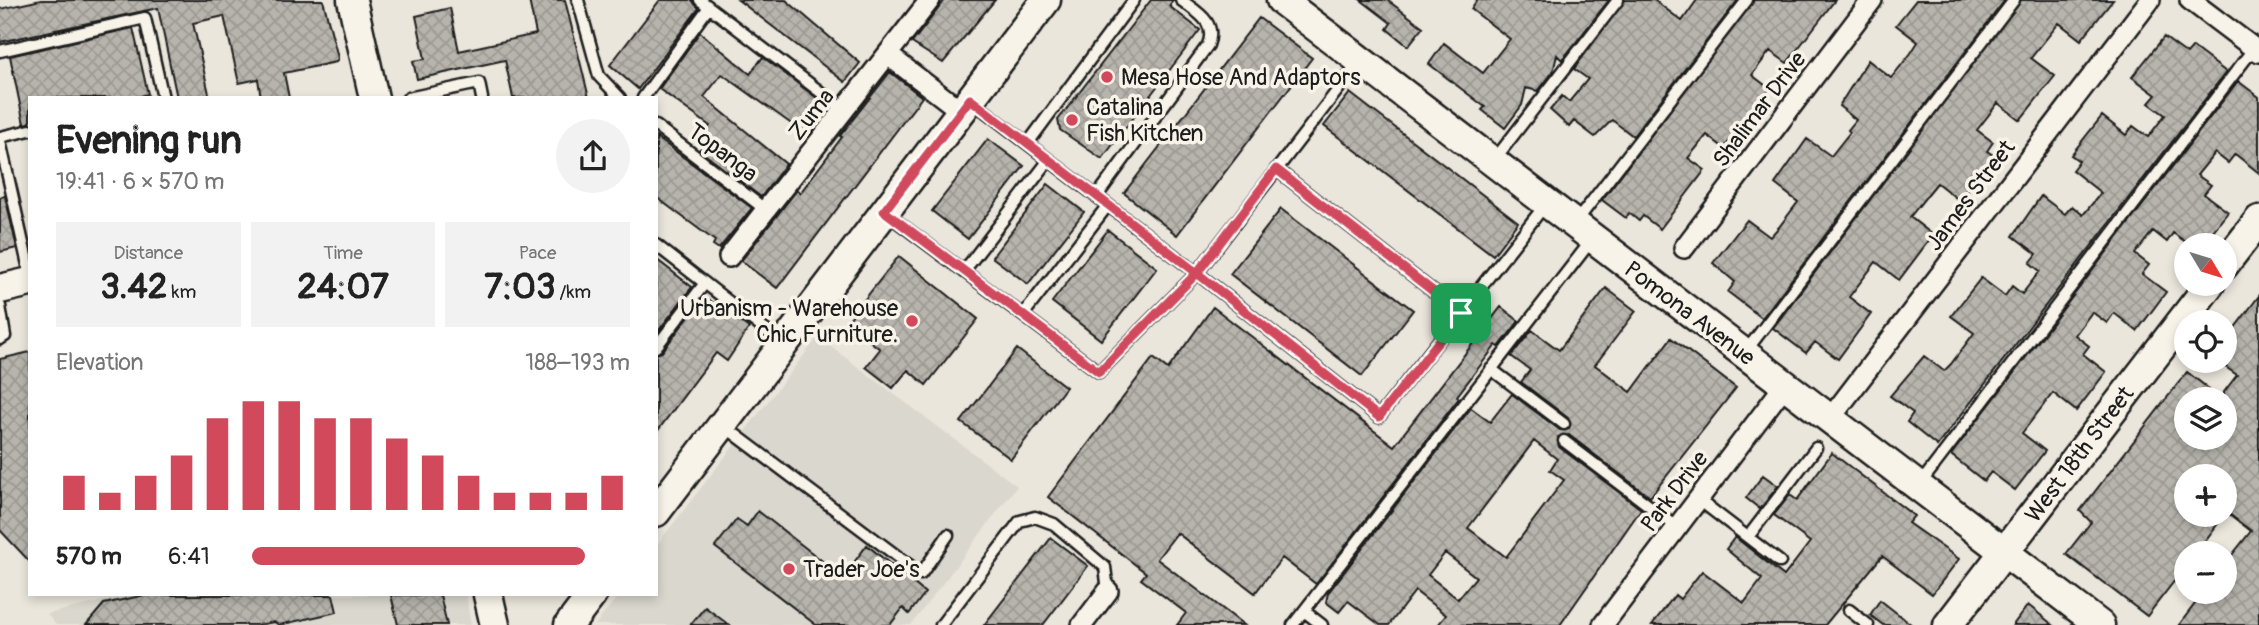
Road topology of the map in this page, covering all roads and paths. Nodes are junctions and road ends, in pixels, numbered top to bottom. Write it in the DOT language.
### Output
graph roads {
  1 [pos="352,0"];
  2 [pos="578,0"];
  3 [pos="700,0"];
  4 [pos="930,0"];
  5 [pos="1046,0"];
  6 [pos="1134,0"];
  7 [pos="1181,0"];
  8 [pos="1281,0"];
  9 [pos="1618,0"];
  10 [pos="1746,0"];
  11 [pos="1872,0"];
  12 [pos="2014,0"];
  13 [pos="2150,0"];
  14 [pos="2190,0"];
  15 [pos="709,7"];
  16 [pos="2257,50"];
  17 [pos="0,51"];
  18 [pos="888,55"];
  19 [pos="1360,61"];
  20 [pos="163,96"];
  21 [pos="374,96"];
  22 [pos="417,96"];
  23 [pos="482,96"];
  24 [pos="618,96"];
  25 [pos="644,96"];
  26 [pos="965,105"];
  27 [pos="844,110"];
  28 [pos="658,128"];
  29 [pos="28,131"];
  30 [pos="0,139"];
  31 [pos="1028,144"];
  32 [pos="1049,160"];
  33 [pos="1493,162"];
  34 [pos="1276,169"];
  35 [pos="1097,196"];
  36 [pos="1546,203"];
  37 [pos="1108,205"];
  38 [pos="766,210"];
  39 [pos="884,211"];
  40 [pos="28,216"];
  41 [pos="17,219"];
  42 [pos="2259,220"];
  43 [pos="1583,232"];
  44 [pos="658,247"];
  45 [pos="1684,248"];
  46 [pos="2237,248"];
  47 [pos="729,257"];
  48 [pos="28,266"];
  49 [pos="964,271"];
  50 [pos="1197,273"];
  51 [pos="28,282"];
  52 [pos="705,283"];
  53 [pos="0,289"];
  54 [pos="2201,296"];
  55 [pos="0,306"];
  56 [pos="1461,313"];
  57 [pos="1023,315"];
  58 [pos="0,339"];
  59 [pos="658,344"];
  60 [pos="784,345"];
  61 [pos="1743,355"];
  62 [pos="1491,369"];
  63 [pos="1784,386"];
  64 [pos="1829,420"];
  65 [pos="1564,424"];
  66 [pos="723,426"];
  67 [pos="1564,441"];
  68 [pos="1816,448"];
  69 [pos="1917,487"];
  70 [pos="1698,499"];
  71 [pos="658,509"];
  72 [pos="1677,527"];
  73 [pos="948,534"];
  74 [pos="1748,537"];
  75 [pos="2004,552"];
  76 [pos="1780,562"];
  77 [pos="1108,591"];
  78 [pos="488,596"];
  79 [pos="591,596"];
  80 [pos="1849,610"];
  81 [pos="1304,611"];
  82 [pos="495,625"];
  83 [pos="569,625"];
  84 [pos="941,625"];
  85 [pos="1082,625"];
  86 [pos="1293,625"];
  87 [pos="1322,625"];
  88 [pos="1603,625"];
  89 [pos="1868,625"];
  90 [pos="1948,625"];
  91 [pos="2100,625"];
  1 -- 21 [label="street"];
  2 -- 24 [label="lane"];
  3 -- 15 [label="lane"];
  4 -- 18 [label="street, Zuma"];
  5 -- 26 [label="street"];
  6 -- 31 [label="lane"];
  7 -- 35 [label="lane"];
  8 -- 19 [label="street, Pomona Avenue"];
  9 -- 33 [label="lane"];
  10 -- 43 [label="lane"];
  11 -- 45 [label="street, Shalimar Drive"];
  12 -- 61 [label="lane"];
  13 -- 64 [label="street, James Street"];
  14 -- 16 [label="street"];
  15 -- 25 [label="lane"];
  15 -- 27 [label="lane"];
  16 -- 69 [label="lane"];
  17 -- 20 [label="lane"];
  18 -- 26 [label="street"];
  18 -- 27 [label="street, Zuma"];
  19 -- 33 [label="street, Pomona Avenue"];
  19 -- 34 [label="lane"];
  22 -- 23 [label="lane"];
  26 -- 31 [label="lane"];
  26 -- 39 [label="street"];
  27 -- 38 [label="street, Zuma"];
  28 -- 38 [label="lane, Topanga"];
  29 -- 30 [label="lane"];
  30 -- 41 [label="lane"];
  31 -- 32 [label="lane"];
  32 -- 35 [label="lane"];
  32 -- 49 [label="lane"];
  33 -- 36 [label="street, Pomona Avenue"];
  34 -- 50 [label="lane"];
  34 -- 56 [label="lane"];
  35 -- 37 [label="lane"];
  36 -- 43 [label="street, Pomona Avenue"];
  36 -- 56 [label="lane"];
  37 -- 50 [label="lane"];
  37 -- 57 [label="lane"];
  38 -- 47 [label="street, Zuma"];
  39 -- 49 [label="lane"];
  39 -- 60 [label="street"];
  40 -- 41 [label="lane"];
  41 -- 48 [label="lane"];
  42 -- 46 [label="street"];
  43 -- 61 [label="street, Pomona Avenue"];
  43 -- 62 [label="lane"];
  44 -- 52 [label="lane"];
  49 -- 57 [label="lane"];
  50 -- 56 [label="lane"];
  50 -- 57 [label="lane"];
  51 -- 53 [label="street"];
  52 -- 59 [label="lane"];
  52 -- 60 [label="lane"];
  54 -- 75 [label="street, West 18th Street"];
  55 -- 58 [label="lane"];
  60 -- 66 [label="street"];
  61 -- 63 [label="street, Pomona Avenue"];
  62 -- 65 [label="lane"];
  62 -- 81 [label="lane"];
  63 -- 64 [label="street, Pomona Avenue"];
  63 -- 70 [label="street, Park Drive"];
  64 -- 69 [label="street, Pomona Avenue"];
  66 -- 71 [label="street"];
  66 -- 73 [label="lane"];
  67 -- 72 [label="lane"];
  68 -- 74 [label="lane"];
  69 -- 75 [label="street, Pomona Avenue"];
  70 -- 72 [label="street, Park Drive"];
  70 -- 74 [label="lane"];
  72 -- 88 [label="street, Park Drive"];
  74 -- 76 [label="lane"];
  75 -- 90 [label="street, West 18th Street"];
  75 -- 91 [label="street, Pomona Avenue"];
  77 -- 84 [label="lane"];
  77 -- 85 [label="street"];
  78 -- 82 [label="street"];
  79 -- 83 [label="street"];
  80 -- 89 [label="lane"];
  81 -- 86 [label="lane"];
  81 -- 87 [label="lane"];
}
